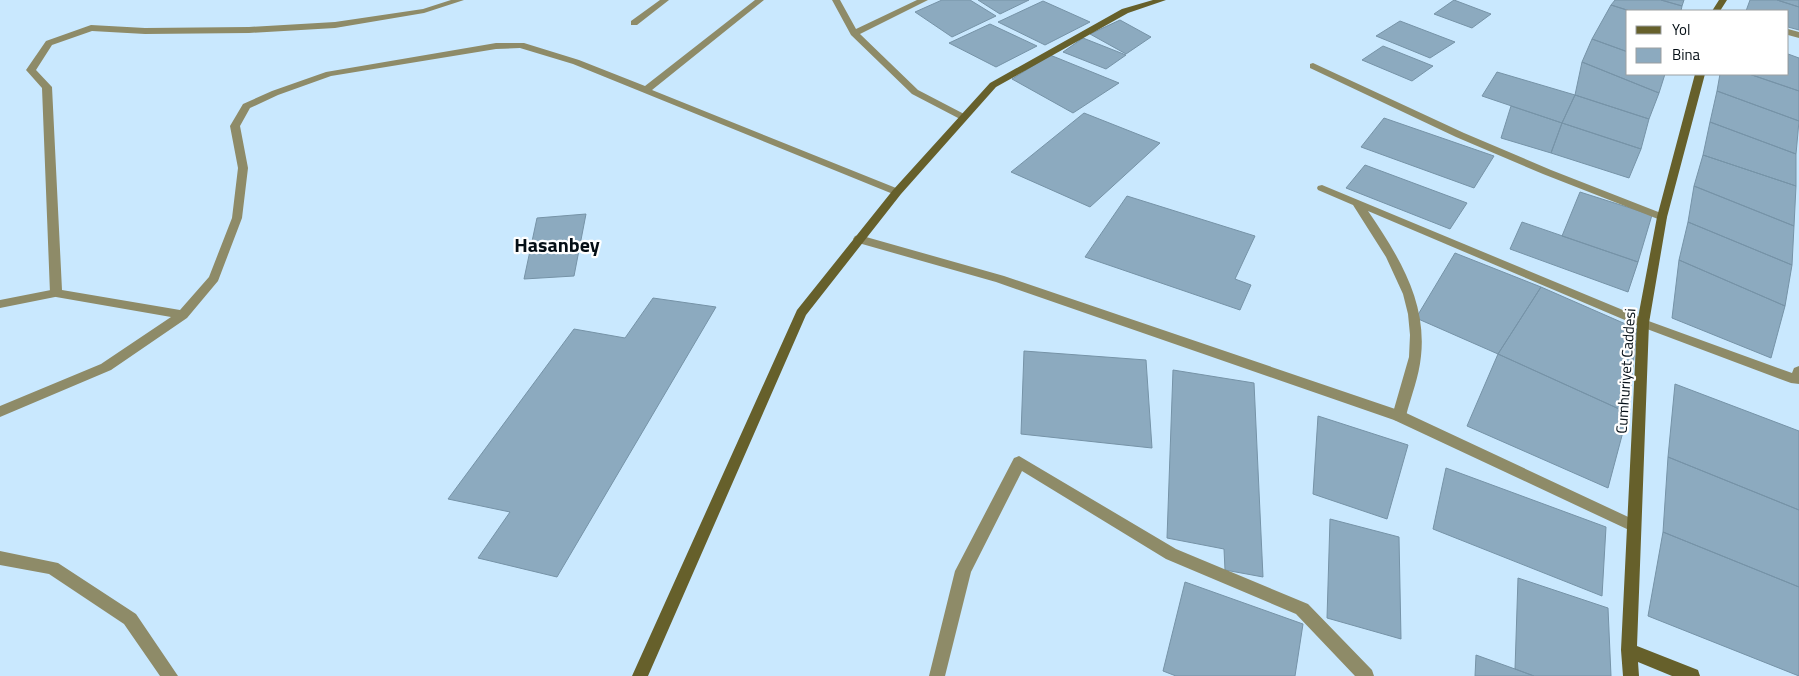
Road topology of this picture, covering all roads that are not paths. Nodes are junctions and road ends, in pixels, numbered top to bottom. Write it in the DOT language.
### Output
graph roads {
  1 [pos="460,0"];
  2 [pos="665,0"];
  3 [pos="760,0"];
  4 [pos="836,0"];
  5 [pos="924,0"];
  6 [pos="1162,0"];
  7 [pos="634,23"];
  8 [pos="854,32"];
  9 [pos="1313,66"];
  10 [pos="1700,75"];
  11 [pos="646,90"];
  12 [pos="963,118"];
  13 [pos="1322,188"];
  14 [pos="897,192"];
  15 [pos="1357,202"];
  16 [pos="1662,217"];
  17 [pos="859,239"];
  18 [pos="56,293"];
  19 [pos="0,304"];
  20 [pos="183,315"];
  21 [pos="1643,323"];
  22 [pos="1799,371"];
  23 [pos="0,412"];
  24 [pos="1399,416"];
  25 [pos="1634,526"];
  26 [pos="0,558"];
  27 [pos="1629,650"];
  28 [pos="170,676"];
  29 [pos="640,676"];
  30 [pos="936,676"];
  31 [pos="1366,676"];
  32 [pos="1630,676"];
  33 [pos="1692,676"];
  1 -- 18 [label="street"];
  2 -- 7 [label="street"];
  3 -- 11 [label="street"];
  4 -- 8 [label="street"];
  5 -- 8 [label="street"];
  6 -- 12 [label="main road"];
  8 -- 12 [label="street"];
  9 -- 16 [label="street"];
  10 -- 16 [label="main road, Cumhuriyet Caddesi"];
  11 -- 14 [label="street"];
  11 -- 20 [label="street"];
  12 -- 14 [label="main road"];
  13 -- 15 [label="street"];
  14 -- 17 [label="main road"];
  15 -- 21 [label="street"];
  15 -- 24 [label="street"];
  16 -- 21 [label="main road, Cumhuriyet Caddesi"];
  17 -- 24 [label="street"];
  17 -- 29 [label="main road"];
  18 -- 19 [label="street"];
  18 -- 20 [label="street"];
  20 -- 23 [label="street"];
  21 -- 22 [label="street"];
  21 -- 25 [label="main road, Cumhuriyet Caddesi"];
  24 -- 25 [label="street"];
  25 -- 27 [label="main road, Cumhuriyet Caddesi"];
  26 -- 28 [label="street"];
  27 -- 32 [label="main road, Cumhuriyet Caddesi"];
  27 -- 33 [label="main road"];
  30 -- 31 [label="street"];
}
